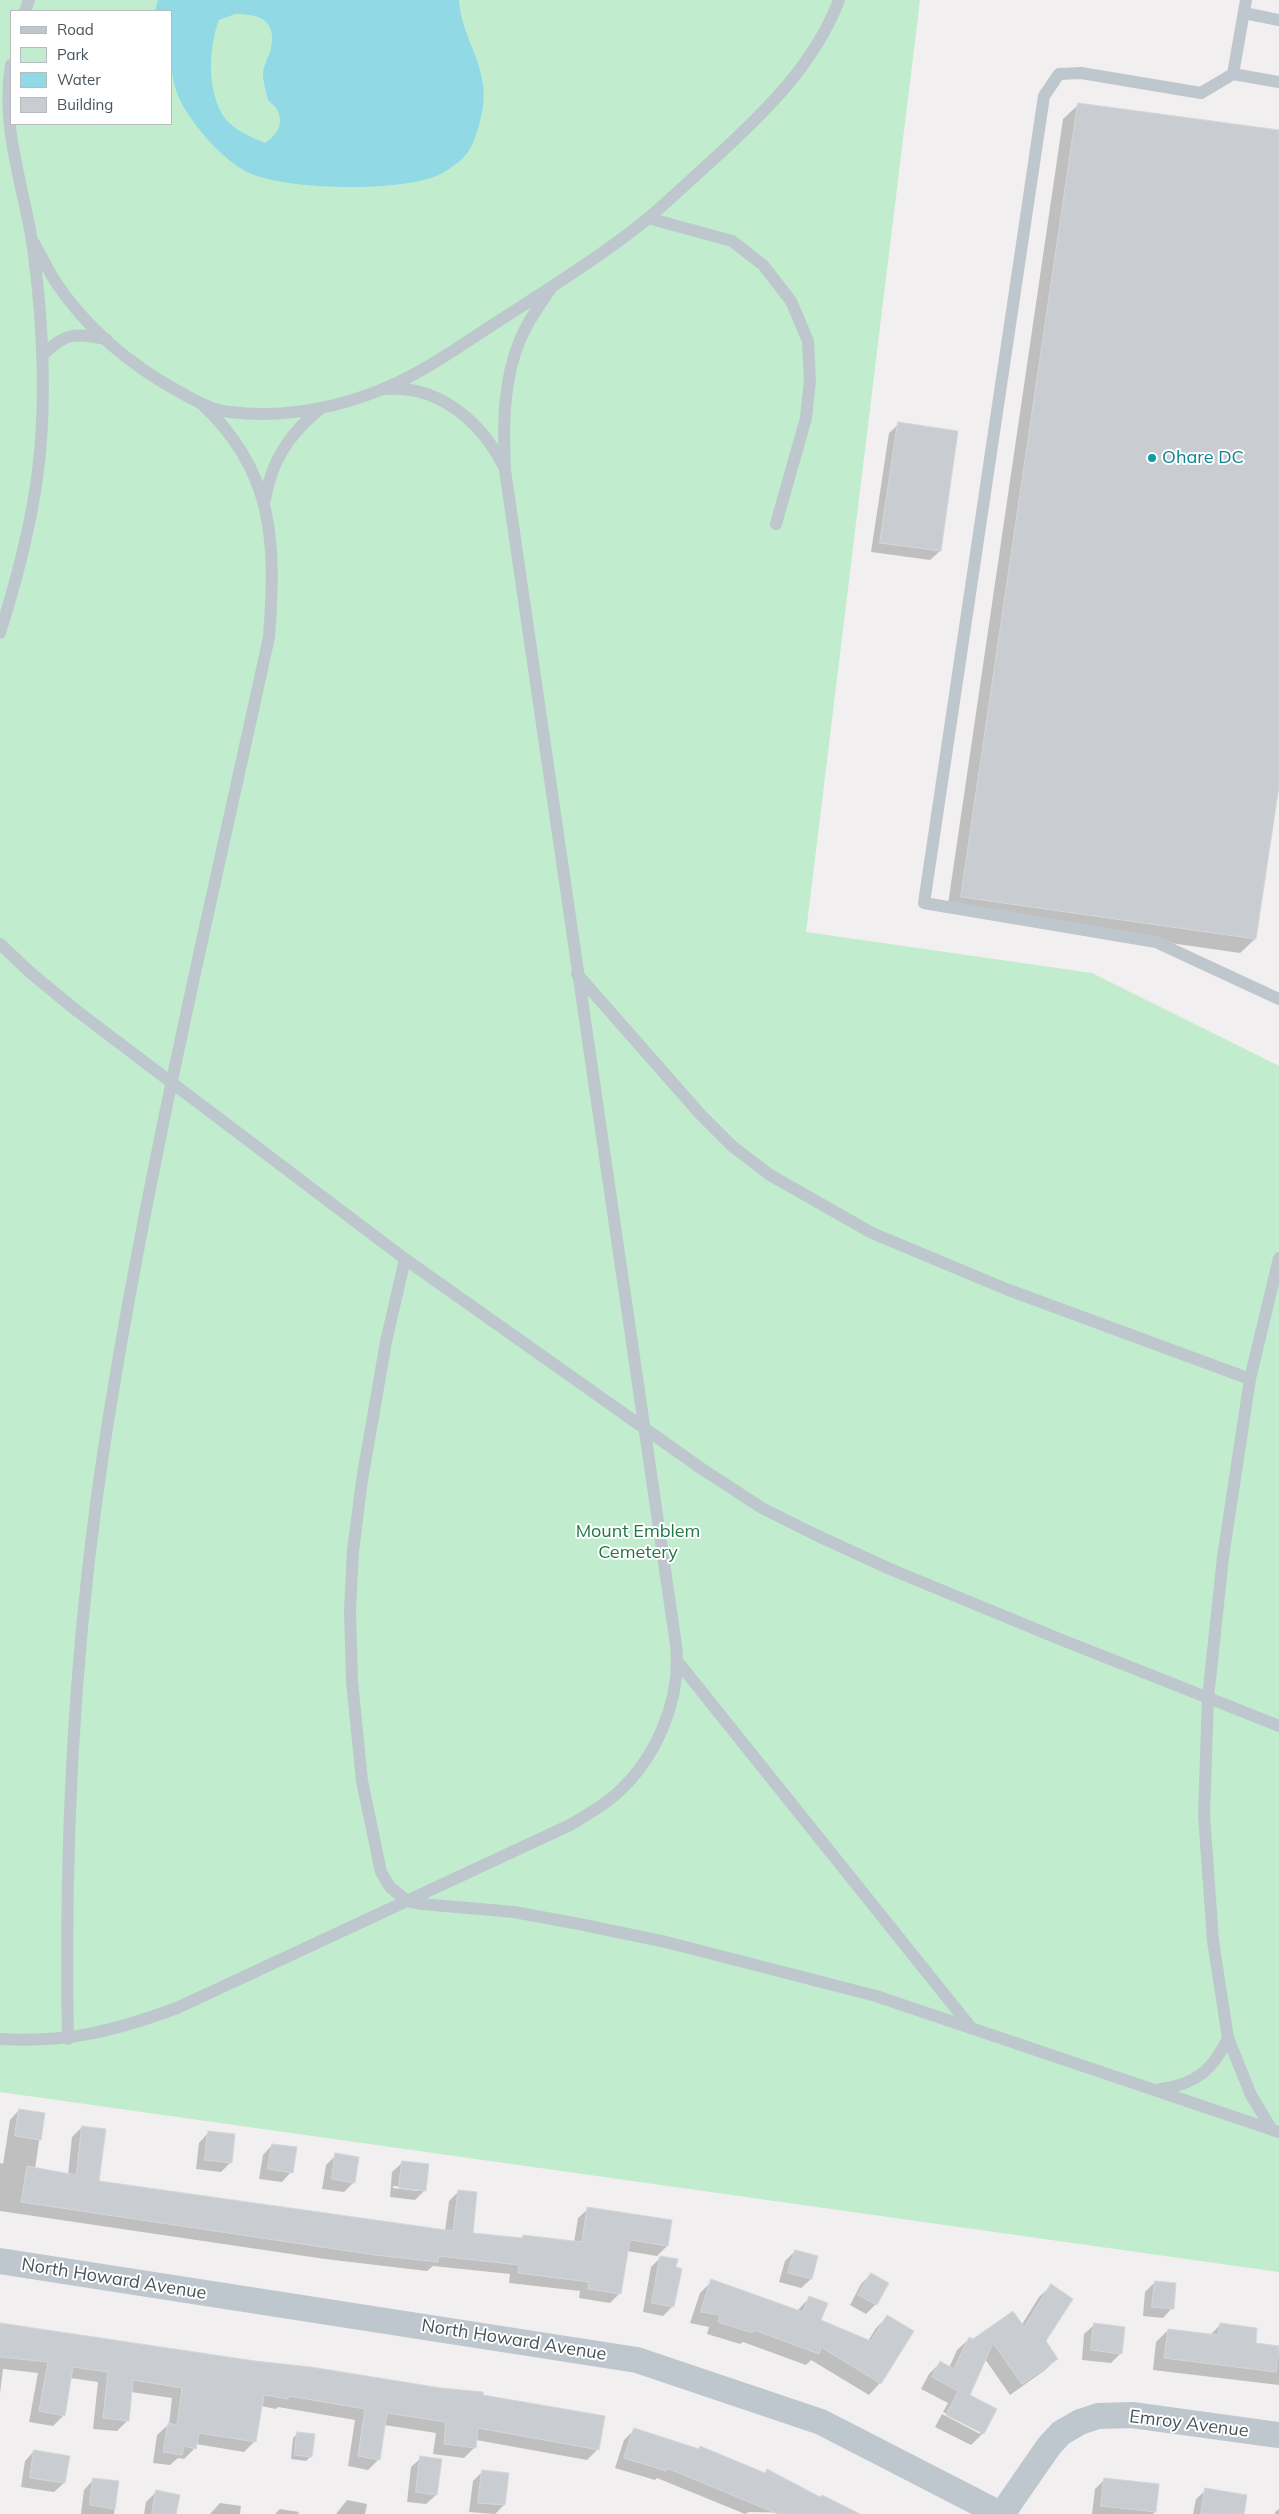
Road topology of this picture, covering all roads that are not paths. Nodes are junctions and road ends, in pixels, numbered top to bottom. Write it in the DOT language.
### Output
graph roads {
  1 [pos="840,0"];
  2 [pos="1246,0"];
  3 [pos="1244,13"];
  4 [pos="1279,20"];
  5 [pos="10,74"];
  6 [pos="1233,74"];
  7 [pos="1279,82"];
  8 [pos="648,218"];
  9 [pos="32,240"];
  10 [pos="552,287"];
  11 [pos="106,339"];
  12 [pos="42,356"];
  13 [pos="382,390"];
  14 [pos="202,404"];
  15 [pos="320,409"];
  16 [pos="505,470"];
  17 [pos="264,500"];
  18 [pos="776,524"];
  19 [pos="0,633"];
  20 [pos="0,944"];
  21 [pos="577,974"];
  22 [pos="1279,998"];
  23 [pos="172,1082"];
  24 [pos="1279,1258"];
  25 [pos="405,1259"];
  26 [pos="1250,1379"];
  27 [pos="645,1430"];
  28 [pos="678,1662"];
  29 [pos="1208,1698"];
  30 [pos="1279,1726"];
  31 [pos="407,1901"];
  32 [pos="969,2025"];
  33 [pos="1228,2038"];
  34 [pos="68,2039"];
  35 [pos="0,2040"];
  36 [pos="1156,2089"];
  37 [pos="1275,2131"];
  38 [pos="0,2261"];
  39 [pos="1279,2436"];
  40 [pos="1001,2514"];
  1 -- 8 [label="lane"];
  2 -- 3 [label="lane"];
  3 -- 4 [label="lane"];
  3 -- 6 [label="lane"];
  5 -- 9 [label="lane"];
  6 -- 7 [label="lane"];
  6 -- 22 [label="lane"];
  8 -- 10 [label="lane"];
  8 -- 18 [label="lane"];
  9 -- 11 [label="lane"];
  9 -- 12 [label="lane"];
  10 -- 13 [label="lane"];
  10 -- 16 [label="lane"];
  11 -- 12 [label="lane"];
  11 -- 14 [label="lane"];
  12 -- 19 [label="lane"];
  13 -- 15 [label="lane"];
  13 -- 16 [label="lane"];
  14 -- 15 [label="lane"];
  14 -- 17 [label="lane"];
  15 -- 17 [label="lane"];
  16 -- 21 [label="lane"];
  17 -- 23 [label="lane"];
  20 -- 23 [label="lane"];
  21 -- 26 [label="lane"];
  21 -- 27 [label="lane"];
  23 -- 25 [label="lane"];
  23 -- 34 [label="lane"];
  24 -- 26 [label="lane"];
  25 -- 27 [label="lane"];
  25 -- 31 [label="lane"];
  26 -- 29 [label="lane"];
  27 -- 28 [label="lane"];
  27 -- 29 [label="lane"];
  28 -- 31 [label="lane"];
  28 -- 32 [label="lane"];
  29 -- 30 [label="lane"];
  29 -- 33 [label="lane"];
  31 -- 32 [label="lane"];
  31 -- 34 [label="lane"];
  32 -- 36 [label="lane"];
  33 -- 36 [label="lane"];
  33 -- 37 [label="lane"];
  34 -- 35 [label="lane"];
  36 -- 37 [label="lane"];
  38 -- 40 [label="street, North Howard Avenue"];
  39 -- 40 [label="street, Emroy Avenue"];
}
